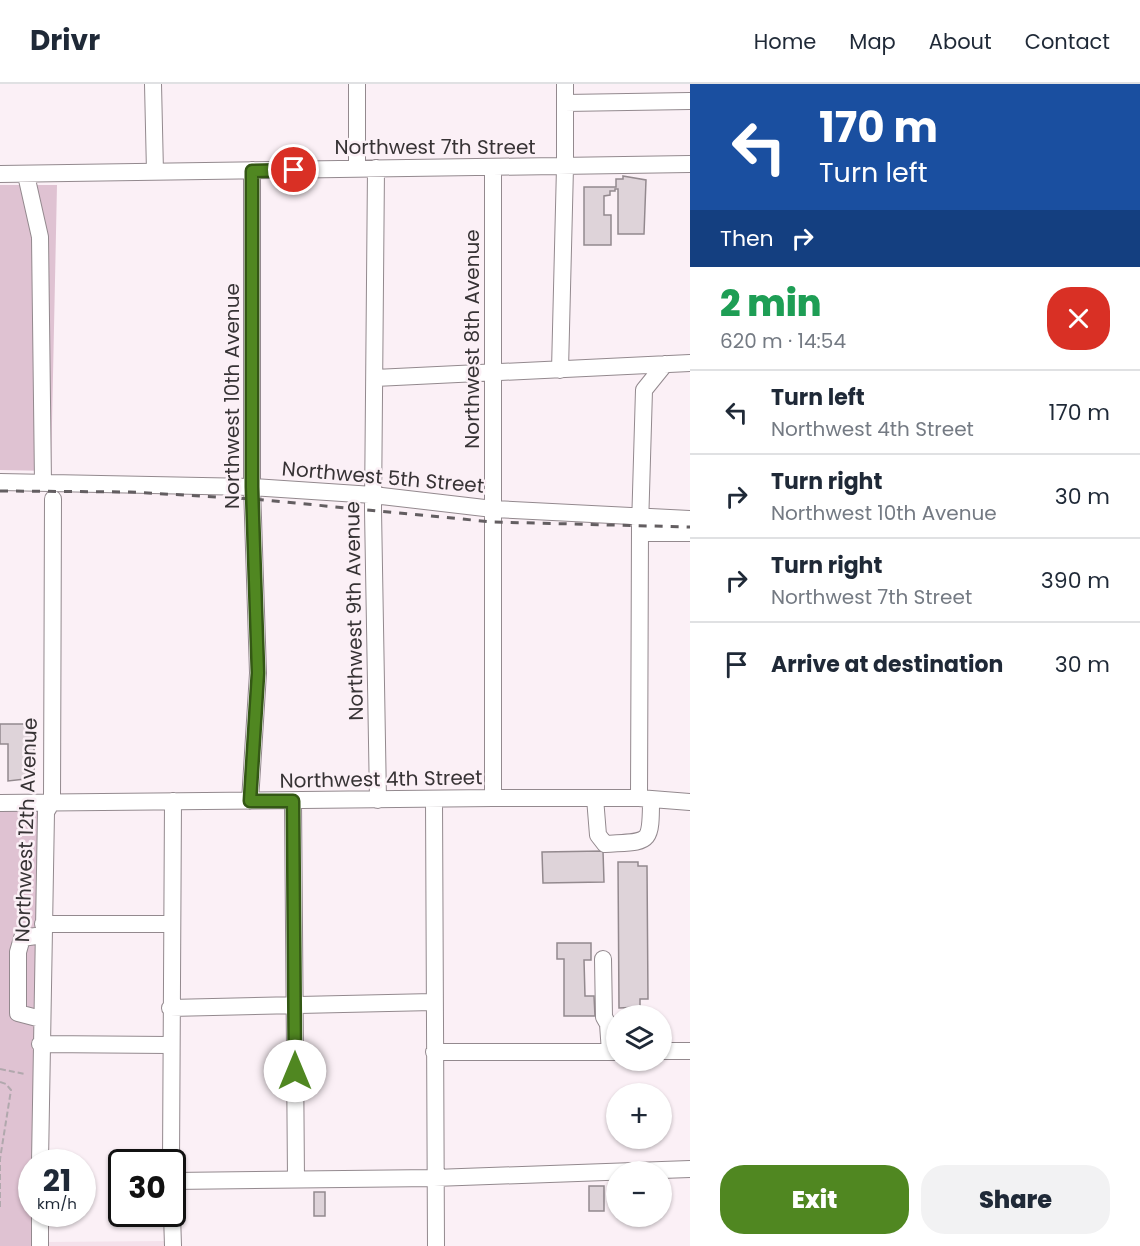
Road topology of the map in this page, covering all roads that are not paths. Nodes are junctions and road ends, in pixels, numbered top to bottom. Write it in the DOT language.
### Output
graph roads {
  1 [pos="153,84"];
  2 [pos="357,84"];
  3 [pos="565,84"];
  4 [pos="690,101"];
  5 [pos="565,103"];
  6 [pos="690,164"];
  7 [pos="566,167"];
  8 [pos="357,168"];
  9 [pos="376,168"];
  10 [pos="493,168"];
  11 [pos="252,171"];
  12 [pos="155,172"];
  13 [pos="0,174"];
  14 [pos="26,175"];
  15 [pos="690,363"];
  16 [pos="665,364"];
  17 [pos="560,370"];
  18 [pos="494,372"];
  19 [pos="375,378"];
  20 [pos="0,482"];
  21 [pos="43,483"];
  22 [pos="252,487"];
  23 [pos="373,495"];
  24 [pos="53,500"];
  25 [pos="493,509"];
  26 [pos="690,519"];
  27 [pos="640,526"];
  28 [pos="690,533"];
  29 [pos="493,798"];
  30 [pos="595,798"];
  31 [pos="645,799"];
  32 [pos="434,800"];
  33 [pos="173,801"];
  34 [pos="250,801"];
  35 [pos="293,801"];
  36 [pos="378,801"];
  37 [pos="51,802"];
  38 [pos="690,802"];
  39 [pos="0,803"];
  40 [pos="172,924"];
  41 [pos="43,929"];
  42 [pos="603,959"];
  43 [pos="433,1002"];
  44 [pos="295,1005"];
  45 [pos="170,1008"];
  46 [pos="41,1018"];
  47 [pos="606,1019"];
  48 [pos="40,1044"];
  49 [pos="169,1045"];
  50 [pos="672,1051"];
  51 [pos="690,1051"];
  52 [pos="434,1052"];
  53 [pos="606,1052"];
  54 [pos="40,1149"];
  55 [pos="171,1149"];
  56 [pos="690,1169"];
  57 [pos="434,1178"];
  58 [pos="296,1179"];
  59 [pos="186,1181"];
  60 [pos="40,1227"];
  61 [pos="172,1227"];
  62 [pos="40,1246"];
  63 [pos="173,1246"];
  64 [pos="436,1246"];
  1 -- 12 [label="street"];
  2 -- 8 [label="street"];
  3 -- 5 [label="street"];
  4 -- 5 [label="street"];
  5 -- 7 [label="street"];
  6 -- 7 [label="street, Northwest 7th Street"];
  7 -- 10 [label="street, Northwest 7th Street"];
  7 -- 17 [label="street"];
  8 -- 9 [label="street, Northwest 7th Street"];
  8 -- 11 [label="street, Northwest 7th Street"];
  9 -- 10 [label="street, Northwest 7th Street"];
  9 -- 19 [label="street, Northwest 9th Avenue"];
  10 -- 18 [label="street, Northwest 8th Avenue"];
  11 -- 12 [label="street, Northwest 7th Street"];
  11 -- 22 [label="street, Northwest 10th Avenue"];
  12 -- 14 [label="street, Northwest 7th Street"];
  13 -- 14 [label="street, Northwest 7th Street"];
  14 -- 21 [label="street"];
  15 -- 16 [label="street"];
  16 -- 17 [label="street"];
  16 -- 27 [label="street"];
  17 -- 18 [label="street"];
  18 -- 19 [label="street"];
  18 -- 25 [label="street, Northwest 8th Avenue"];
  19 -- 23 [label="street, Northwest 9th Avenue"];
  20 -- 21 [label="street, Northwest 5th Street"];
  21 -- 22 [label="street, Northwest 5th Street"];
  22 -- 23 [label="street, Northwest 5th Street"];
  22 -- 34 [label="street, Northwest 10th Avenue"];
  23 -- 25 [label="street, Northwest 5th Street"];
  23 -- 36 [label="street, Northwest 9th Avenue"];
  24 -- 37 [label="street, Northwest 12th Avenue"];
  25 -- 27 [label="street, Northwest 5th Street"];
  25 -- 29 [label="street, Northwest 8th Avenue"];
  26 -- 27 [label="street, Northwest 5th Street"];
  27 -- 28 [label="street, Northwest 5th Street"];
  27 -- 31 [label="street"];
  29 -- 30 [label="street, Northwest 4th Street"];
  29 -- 32 [label="street, Northwest 4th Street"];
  30 -- 31 [label="street, Northwest 4th Street"];
  30 -- 31 [label="street"];
  31 -- 38 [label="street, Northwest 4th Street"];
  32 -- 36 [label="street, Northwest 4th Street"];
  32 -- 43 [label="street"];
  33 -- 34 [label="street, Northwest 4th Street"];
  33 -- 37 [label="street, Northwest 4th Street"];
  33 -- 40 [label="street"];
  34 -- 35 [label="street, Northwest 4th Street"];
  35 -- 36 [label="street, Northwest 4th Street"];
  35 -- 44 [label="street"];
  37 -- 39 [label="street, Northwest 4th Street"];
  37 -- 41 [label="street, Northwest 12th Avenue"];
  40 -- 41 [label="street"];
  40 -- 45 [label="street"];
  41 -- 46 [label="street, Northwest 12th Avenue"];
  41 -- 46 [label="street"];
  42 -- 47 [label="street"];
  43 -- 44 [label="street"];
  43 -- 52 [label="street"];
  44 -- 45 [label="street"];
  44 -- 58 [label="street"];
  45 -- 49 [label="street"];
  46 -- 48 [label="street, Northwest 12th Avenue"];
  48 -- 49 [label="street"];
  48 -- 54 [label="street, Northwest 12th Avenue"];
  49 -- 55 [label="street"];
  50 -- 51 [label="street"];
  52 -- 53 [label="street"];
  52 -- 57 [label="street"];
  56 -- 57 [label="street"];
  57 -- 58 [label="street"];
  57 -- 64 [label="street"];
  58 -- 59 [label="street"];
  60 -- 62 [label="street"];
  61 -- 63 [label="street"];
}
